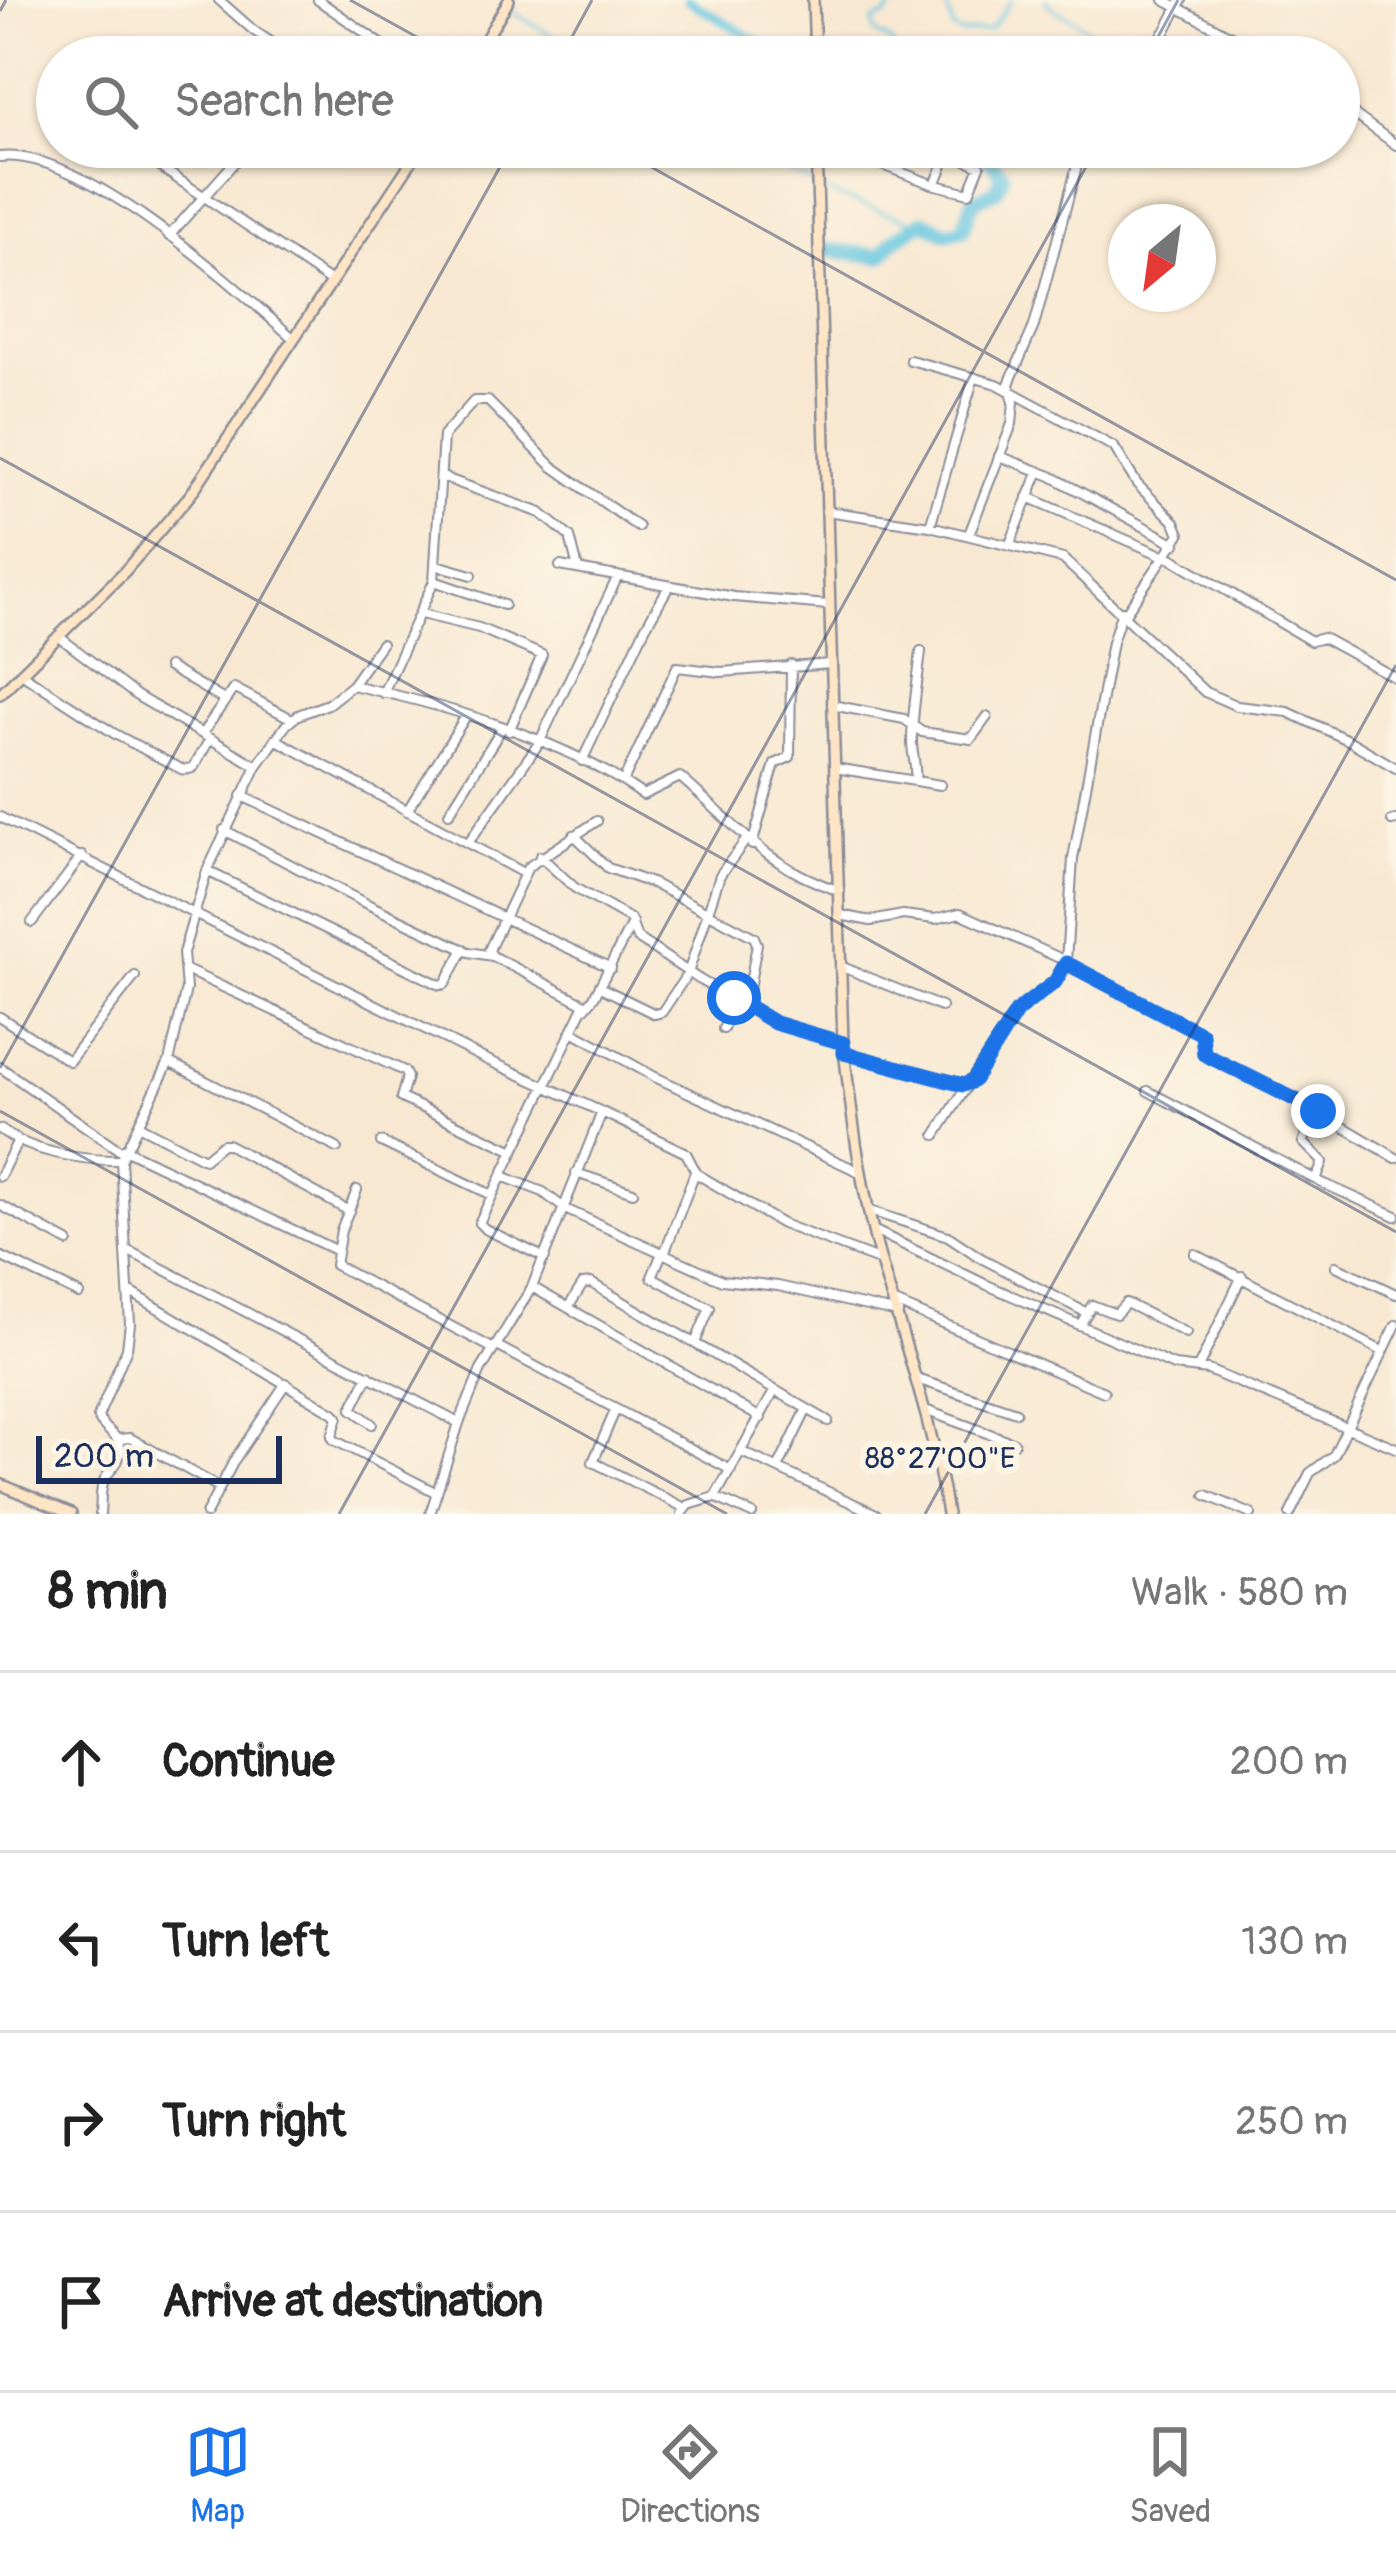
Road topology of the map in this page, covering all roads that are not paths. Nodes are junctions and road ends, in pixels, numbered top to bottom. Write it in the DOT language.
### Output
graph roads {
  1 [pos="219,0"];
  2 [pos="318,0"];
  3 [pos="509,0"];
  4 [pos="813,0"];
  5 [pos="1164,0"];
  6 [pos="1181,4"];
  7 [pos="266,36"];
  8 [pos="370,36"];
  9 [pos="488,36"];
  10 [pos="814,36"];
  11 [pos="1158,36"];
  12 [pos="1235,36"];
  13 [pos="1360,118"];
  14 [pos="1396,145"];
  15 [pos="0,157"];
  16 [pos="36,162"];
  17 [pos="52,168"];
  18 [pos="162,168"];
  19 [pos="230,168"];
  20 [pos="407,168"];
  21 [pos="817,168"];
  22 [pos="890,168"];
  23 [pos="942,168"];
  24 [pos="979,168"];
  25 [pos="1076,168"];
  26 [pos="935,185"];
  27 [pos="205,197"];
  28 [pos="169,236"];
  29 [pos="331,282"];
  30 [pos="294,339"];
  31 [pos="910,360"];
  32 [pos="974,377"];
  33 [pos="1008,390"];
  34 [pos="999,456"];
  35 [pos="1039,471"];
  36 [pos="442,477"];
  37 [pos="1028,497"];
  38 [pos="826,511"];
  39 [pos="930,526"];
  40 [pos="638,527"];
  41 [pos="969,534"];
  42 [pos="1010,544"];
  43 [pos="1176,544"];
  44 [pos="1167,556"];
  45 [pos="436,565"];
  46 [pos="560,566"];
  47 [pos="578,569"];
  48 [pos="472,575"];
  49 [pos="618,576"];
  50 [pos="434,581"];
  51 [pos="669,586"];
  52 [pos="504,604"];
  53 [pos="829,605"];
  54 [pos="1123,612"];
  55 [pos="421,614"];
  56 [pos="58,636"];
  57 [pos="381,644"];
  58 [pos="921,651"];
  59 [pos="791,664"];
  60 [pos="831,664"];
  61 [pos="168,667"];
  62 [pos="21,673"];
  63 [pos="1396,678"];
  64 [pos="352,686"];
  65 [pos="383,693"];
  66 [pos="0,694"];
  67 [pos="224,700"];
  68 [pos="831,705"];
  69 [pos="466,716"];
  70 [pos="986,717"];
  71 [pos="292,719"];
  72 [pos="912,723"];
  73 [pos="506,729"];
  74 [pos="206,736"];
  75 [pos="274,740"];
  76 [pos="539,743"];
  77 [pos="582,761"];
  78 [pos="257,766"];
  79 [pos="835,768"];
  80 [pos="1396,768"];
  81 [pos="624,780"];
  82 [pos="915,781"];
  83 [pos="940,785"];
  84 [pos="242,796"];
  85 [pos="407,811"];
  86 [pos="449,813"];
  87 [pos="0,817"];
  88 [pos="598,821"];
  89 [pos="224,830"];
  90 [pos="574,835"];
  91 [pos="468,843"];
  92 [pos="749,843"];
  93 [pos="82,856"];
  94 [pos="540,856"];
  95 [pos="207,871"];
  96 [pos="523,873"];
  97 [pos="840,891"];
  98 [pos="706,912"];
  99 [pos="194,913"];
  100 [pos="840,915"];
  101 [pos="503,918"];
  102 [pos="32,922"];
  103 [pos="633,922"];
  104 [pos="464,949"];
  105 [pos="492,956"];
  106 [pos="1066,962"];
  107 [pos="840,966"];
  108 [pos="610,968"];
  109 [pos="186,970"];
  110 [pos="688,973"];
  111 [pos="135,976"];
  112 [pos="600,987"];
  113 [pos="741,1003"];
  114 [pos="941,1007"];
  115 [pos="585,1008"];
  116 [pos="0,1017"];
  117 [pos="723,1029"];
  118 [pos="574,1031"];
  119 [pos="844,1048"];
  120 [pos="169,1062"];
  121 [pos="0,1067"];
  122 [pos="968,1085"];
  123 [pos="546,1088"];
  124 [pos="1148,1091"];
  125 [pos="1318,1111"];
  126 [pos="602,1112"];
  127 [pos="138,1125"];
  128 [pos="0,1129"];
  129 [pos="936,1135"];
  130 [pos="17,1142"];
  131 [pos="381,1142"];
  132 [pos="337,1148"];
  133 [pos="514,1151"];
  134 [pos="122,1153"];
  135 [pos="1396,1158"];
  136 [pos="695,1172"];
  137 [pos="860,1172"];
  138 [pos="576,1173"];
  139 [pos="0,1176"];
  140 [pos="502,1176"];
  141 [pos="1316,1180"];
  142 [pos="357,1190"];
  143 [pos="633,1192"];
  144 [pos="492,1195"];
  145 [pos="0,1205"];
  146 [pos="565,1209"];
  147 [pos="349,1211"];
  148 [pos="870,1211"];
  149 [pos="1396,1216"];
  150 [pos="875,1231"];
  151 [pos="68,1243"];
  152 [pos="125,1249"];
  153 [pos="335,1250"];
  154 [pos="663,1253"];
  155 [pos="1195,1254"];
  156 [pos="0,1256"];
  157 [pos="545,1258"];
  158 [pos="881,1262"];
  159 [pos="1336,1266"];
  160 [pos="1242,1276"];
  161 [pos="532,1287"];
  162 [pos="128,1290"];
  163 [pos="79,1294"];
  164 [pos="1396,1294"];
  165 [pos="568,1306"];
  166 [pos="896,1308"];
  167 [pos="1087,1312"];
  168 [pos="1080,1325"];
  169 [pos="1396,1325"];
  170 [pos="1186,1333"];
  171 [pos="695,1343"];
  172 [pos="495,1347"];
  173 [pos="1382,1351"];
  174 [pos="1198,1368"];
  175 [pos="369,1375"];
  176 [pos="917,1379"];
  177 [pos="286,1383"];
  178 [pos="775,1390"];
  179 [pos="1104,1392"];
  180 [pos="807,1409"];
  181 [pos="925,1410"];
  182 [pos="615,1411"];
  183 [pos="1016,1412"];
  184 [pos="761,1418"];
  185 [pos="828,1421"];
  186 [pos="372,1424"];
  187 [pos="459,1424"];
  188 [pos="1344,1428"];
  189 [pos="118,1439"];
  190 [pos="1014,1443"];
  191 [pos="1396,1448"];
  192 [pos="742,1452"];
  193 [pos="778,1468"];
  194 [pos="731,1470"];
  195 [pos="0,1484"];
  196 [pos="219,1486"];
  197 [pos="437,1493"];
  198 [pos="1206,1495"];
  199 [pos="715,1497"];
  200 [pos="684,1511"];
  201 [pos="71,1514"];
  202 [pos="100,1514"];
  203 [pos="206,1514"];
  204 [pos="430,1514"];
  205 [pos="752,1514"];
  206 [pos="876,1514"];
  207 [pos="946,1514"];
  208 [pos="1251,1514"];
  209 [pos="1290,1514"];
  1 -- 7 [label="street"];
  2 -- 8 [label="street"];
  3 -- 9 [label="street"];
  4 -- 10 [label="street"];
  5 -- 6 [label="street"];
  6 -- 11 [label="street"];
  6 -- 12 [label="street"];
  13 -- 14 [label="street"];
  15 -- 16 [label="street"];
  17 -- 28 [label="street"];
  18 -- 27 [label="street"];
  19 -- 27 [label="street"];
  20 -- 29 [label="street"];
  21 -- 38 [label="street"];
  22 -- 26 [label="street"];
  23 -- 26 [label="street"];
  24 -- 26 [label="street"];
  25 -- 33 [label="street"];
  27 -- 28 [label="street"];
  27 -- 29 [label="street"];
  28 -- 30 [label="street"];
  29 -- 30 [label="street"];
  30 -- 56 [label="street"];
  31 -- 32 [label="street"];
  32 -- 33 [label="street"];
  32 -- 39 [label="street"];
  33 -- 34 [label="street"];
  33 -- 43 [label="street"];
  34 -- 35 [label="street"];
  34 -- 41 [label="street"];
  35 -- 37 [label="street"];
  35 -- 43 [label="street"];
  36 -- 40 [label="street"];
  36 -- 45 [label="street"];
  36 -- 47 [label="street"];
  37 -- 42 [label="street"];
  37 -- 44 [label="street"];
  38 -- 39 [label="street"];
  38 -- 53 [label="street"];
  39 -- 41 [label="street"];
  41 -- 42 [label="street"];
  42 -- 54 [label="street"];
  43 -- 44 [label="street"];
  44 -- 54 [label="street"];
  44 -- 63 [label="street"];
  45 -- 48 [label="street"];
  45 -- 50 [label="street"];
  46 -- 47 [label="street"];
  47 -- 49 [label="street"];
  49 -- 51 [label="street"];
  49 -- 76 [label="street"];
  50 -- 52 [label="street"];
  50 -- 55 [label="street"];
  51 -- 53 [label="street"];
  51 -- 77 [label="street"];
  53 -- 60 [label="street"];
  54 -- 80 [label="street"];
  54 -- 106 [label="street"];
  55 -- 65 [label="street"];
  55 -- 73 [label="street"];
  56 -- 62 [label="street"];
  56 -- 74 [label="street"];
  57 -- 64 [label="street"];
  58 -- 72 [label="street"];
  59 -- 60 [label="street"];
  59 -- 81 [label="street"];
  59 -- 92 [label="street"];
  60 -- 68 [label="street"];
  61 -- 67 [label="street"];
  62 -- 66 [label="street"];
  62 -- 74 [label="street"];
  64 -- 65 [label="street"];
  64 -- 71 [label="street"];
  65 -- 69 [label="street"];
  67 -- 71 [label="street"];
  67 -- 74 [label="street"];
  68 -- 72 [label="street"];
  68 -- 79 [label="street"];
  69 -- 73 [label="street"];
  69 -- 85 [label="street"];
  70 -- 72 [label="street"];
  71 -- 75 [label="street"];
  72 -- 82 [label="street"];
  73 -- 76 [label="street"];
  73 -- 86 [label="street"];
  74 -- 78 [label="street"];
  75 -- 78 [label="street"];
  75 -- 85 [label="street"];
  76 -- 77 [label="street"];
  76 -- 91 [label="street"];
  77 -- 81 [label="street"];
  78 -- 84 [label="street"];
  79 -- 82 [label="street"];
  79 -- 97 [label="street"];
  81 -- 92 [label="street"];
  82 -- 83 [label="street"];
  84 -- 89 [label="street"];
  84 -- 101 [label="street"];
  85 -- 91 [label="street"];
  87 -- 93 [label="street"];
  88 -- 90 [label="street"];
  89 -- 95 [label="street"];
  89 -- 104 [label="street"];
  90 -- 94 [label="street"];
  90 -- 98 [label="street"];
  91 -- 96 [label="street"];
  92 -- 97 [label="street"];
  92 -- 98 [label="street"];
  93 -- 99 [label="street"];
  93 -- 102 [label="street"];
  94 -- 96 [label="street"];
  94 -- 103 [label="street"];
  95 -- 99 [label="street"];
  95 -- 104 [label="street"];
  96 -- 101 [label="street"];
  97 -- 100 [label="street"];
  98 -- 110 [label="street"];
  98 -- 113 [label="street"];
  99 -- 109 [label="street"];
  99 -- 123 [label="street"];
  100 -- 106 [label="street"];
  100 -- 107 [label="street"];
  101 -- 105 [label="street"];
  101 -- 108 [label="street"];
  103 -- 108 [label="street"];
  103 -- 110 [label="street"];
  104 -- 105 [label="street"];
  105 -- 115 [label="street"];
  106 -- 122 [label="street"];
  106 -- 125 [label="street"];
  107 -- 114 [label="street"];
  107 -- 119 [label="street"];
  108 -- 112 [label="street"];
  109 -- 120 [label="street"];
  109 -- 133 [label="street"];
  110 -- 112 [label="street"];
  110 -- 113 [label="street"];
  111 -- 116 [label="street"];
  112 -- 115 [label="street"];
  113 -- 117 [label="street"];
  113 -- 119 [label="street"];
  115 -- 118 [label="street"];
  118 -- 123 [label="street"];
  118 -- 137 [label="street"];
  119 -- 122 [label="street"];
  119 -- 137 [label="street"];
  120 -- 127 [label="street"];
  120 -- 132 [label="street"];
  121 -- 134 [label="street"];
  122 -- 129 [label="street"];
  123 -- 126 [label="street"];
  123 -- 133 [label="street"];
  124 -- 141 [label="street"];
  125 -- 135 [label="street"];
  125 -- 141 [label="street"];
  126 -- 136 [label="street"];
  126 -- 138 [label="street"];
  127 -- 134 [label="street"];
  127 -- 147 [label="street"];
  128 -- 130 [label="street"];
  130 -- 134 [label="street"];
  130 -- 139 [label="street"];
  131 -- 144 [label="street"];
  133 -- 140 [label="street"];
  134 -- 152 [label="street"];
  134 -- 153 [label="street"];
  136 -- 154 [label="street"];
  136 -- 158 [label="street"];
  137 -- 148 [label="street"];
  138 -- 143 [label="street"];
  138 -- 146 [label="street"];
  140 -- 144 [label="street"];
  140 -- 146 [label="street"];
  141 -- 149 [label="street"];
  142 -- 147 [label="street"];
  144 -- 157 [label="street"];
  145 -- 151 [label="street"];
  146 -- 154 [label="street"];
  146 -- 157 [label="street"];
  147 -- 153 [label="street"];
  148 -- 150 [label="street"];
  148 -- 167 [label="street"];
  150 -- 158 [label="street"];
  150 -- 168 [label="street"];
  152 -- 162 [label="street"];
  152 -- 175 [label="street"];
  153 -- 172 [label="street"];
  154 -- 166 [label="street"];
  154 -- 171 [label="street"];
  155 -- 160 [label="street"];
  156 -- 163 [label="street"];
  157 -- 161 [label="street"];
  158 -- 166 [label="street"];
  159 -- 164 [label="street"];
  160 -- 173 [label="street"];
  160 -- 174 [label="street"];
  161 -- 165 [label="street"];
  161 -- 172 [label="street"];
  162 -- 177 [label="street"];
  162 -- 189 [label="street"];
  165 -- 171 [label="street"];
  165 -- 184 [label="street"];
  166 -- 176 [label="street"];
  166 -- 179 [label="street"];
  167 -- 168 [label="street"];
  167 -- 170 [label="street"];
  168 -- 174 [label="street"];
  169 -- 173 [label="street"];
  171 -- 178 [label="street"];
  172 -- 182 [label="street"];
  172 -- 187 [label="street"];
  173 -- 188 [label="street"];
  174 -- 188 [label="street"];
  175 -- 186 [label="street"];
  175 -- 187 [label="street"];
  176 -- 181 [label="street"];
  176 -- 183 [label="street"];
  177 -- 196 [label="street"];
  177 -- 197 [label="street"];
  178 -- 180 [label="street"];
  178 -- 184 [label="street"];
  180 -- 185 [label="street"];
  180 -- 193 [label="street"];
  181 -- 190 [label="street"];
  181 -- 207 [label="street"];
  182 -- 194 [label="street"];
  182 -- 200 [label="street"];
  184 -- 192 [label="street"];
  187 -- 197 [label="street"];
  188 -- 191 [label="street"];
  188 -- 209 [label="street"];
  189 -- 196 [label="street"];
  189 -- 202 [label="street"];
  192 -- 193 [label="street"];
  192 -- 194 [label="street"];
  193 -- 206 [label="street"];
  194 -- 199 [label="street"];
  195 -- 201 [label="street"];
  196 -- 203 [label="street"];
  197 -- 204 [label="street"];
  198 -- 208 [label="street"];
  199 -- 200 [label="street"];
  199 -- 205 [label="street"];
}
